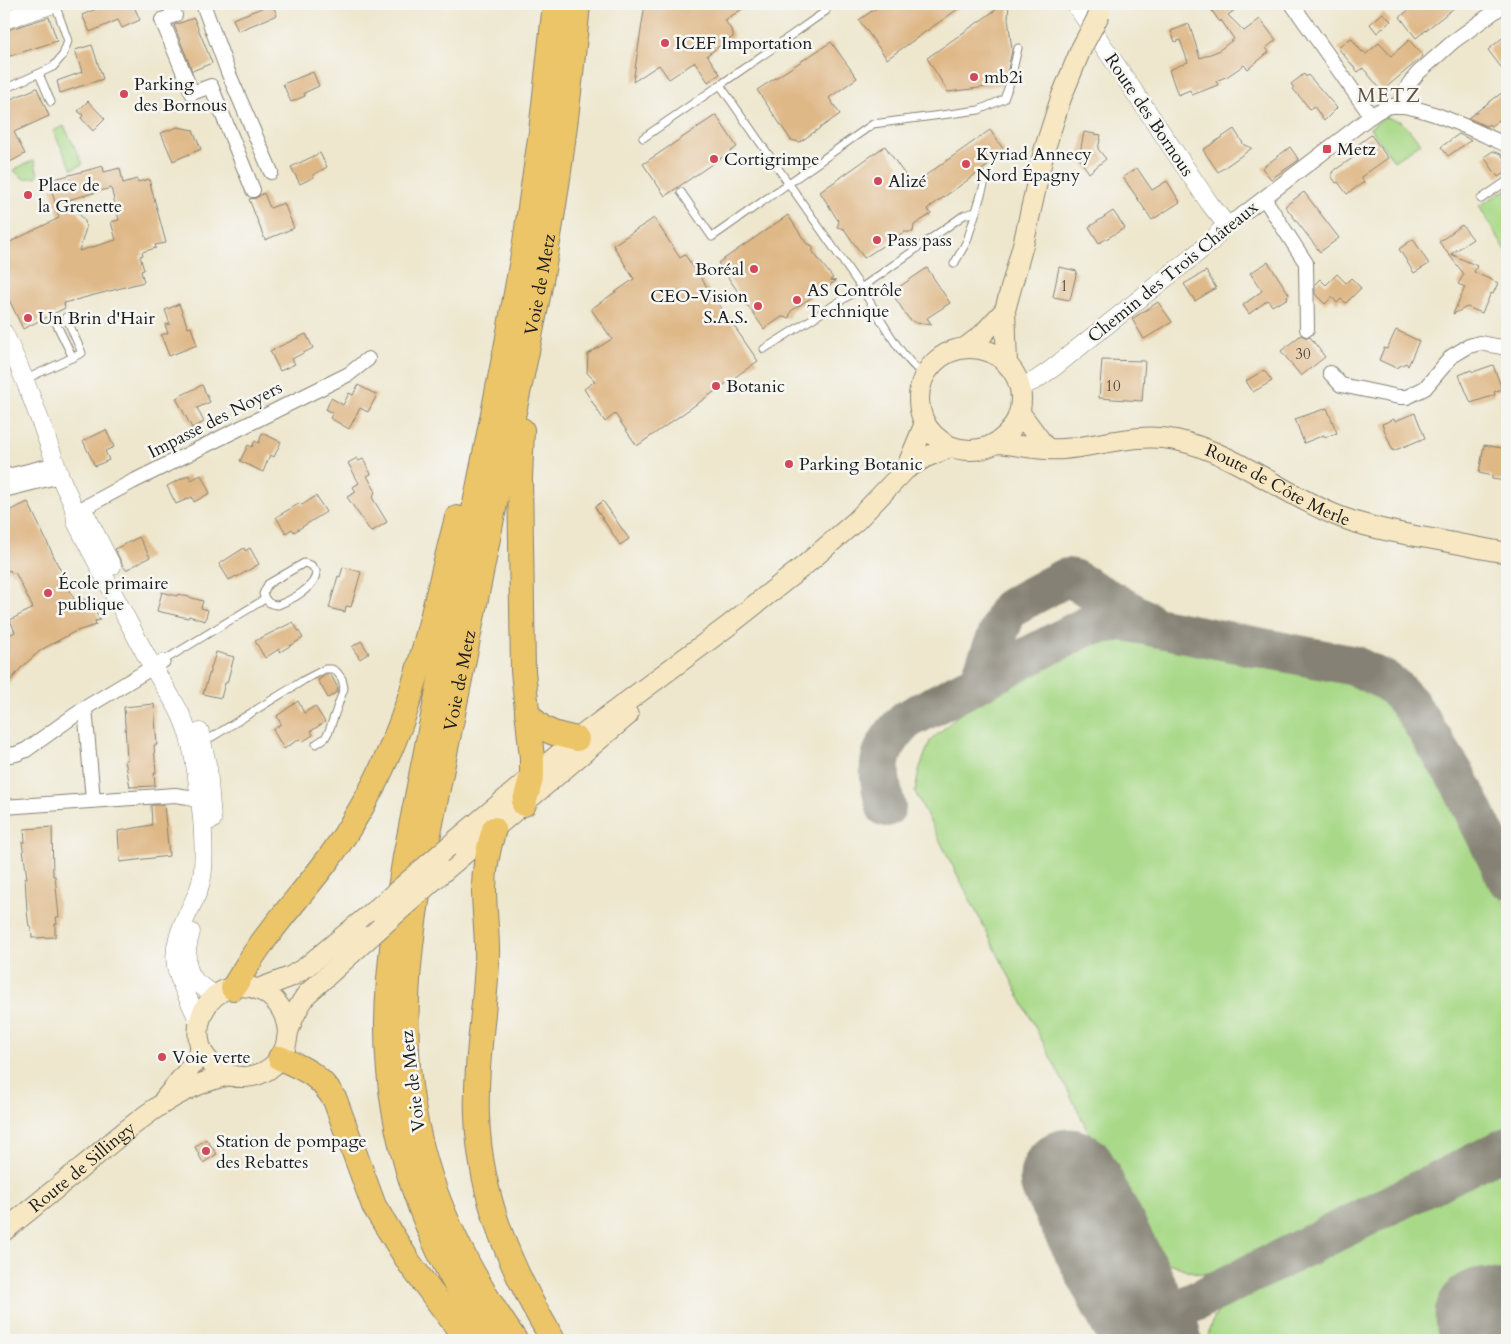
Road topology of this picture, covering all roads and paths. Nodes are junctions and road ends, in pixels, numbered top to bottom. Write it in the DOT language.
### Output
graph roads {
  1 [pos="55,4"];
  2 [pos="170,4"];
  3 [pos="203,4"];
  4 [pos="555,4"];
  5 [pos="578,4"];
  6 [pos="1074,4"];
  7 [pos="1292,4"];
  8 [pos="1505,4"];
  9 [pos="1102,8"];
  10 [pos="826,11"];
  11 [pos="4,20"];
  12 [pos="1018,48"];
  13 [pos="39,74"];
  14 [pos="720,85"];
  15 [pos="4,90"];
  16 [pos="51,102"];
  17 [pos="1398,106"];
  18 [pos="1371,116"];
  19 [pos="642,138"];
  20 [pos="1507,145"];
  21 [pos="271,172"];
  22 [pos="987,175"];
  23 [pos="1507,181"];
  24 [pos="788,183"];
  25 [pos="253,190"];
  26 [pos="681,192"];
  27 [pos="1264,198"];
  28 [pos="1481,199"];
  29 [pos="976,212"];
  30 [pos="1226,224"];
  31 [pos="524,249"];
  32 [pos="954,264"];
  33 [pos="861,288"];
  34 [pos="1005,310"];
  35 [pos="66,317"];
  36 [pos="54,319"];
  37 [pos="1307,329"];
  38 [pos="4,333"];
  39 [pos="964,348"];
  40 [pos="1507,348"];
  41 [pos="764,349"];
  42 [pos="73,358"];
  43 [pos="368,359"];
  44 [pos="1007,363"];
  45 [pos="524,367"];
  46 [pos="1330,373"];
  47 [pos="924,376"];
  48 [pos="24,380"];
  49 [pos="1020,387"];
  50 [pos="1020,413"];
  51 [pos="925,423"];
  52 [pos="999,443"];
  53 [pos="951,447"];
  54 [pos="1046,448"];
  55 [pos="906,469"];
  56 [pos="58,470"];
  57 [pos="4,477"];
  58 [pos="4,490"];
  59 [pos="76,512"];
  60 [pos="1507,553"];
  61 [pos="265,598"];
  62 [pos="728,626"];
  63 [pos="158,664"];
  64 [pos="85,708"];
  65 [pos="526,712"];
  66 [pos="577,739"];
  67 [pos="316,744"];
  68 [pos="197,745"];
  69 [pos="4,756"];
  70 [pos="532,775"];
  71 [pos="93,800"];
  72 [pos="200,804"];
  73 [pos="524,804"];
  74 [pos="4,807"];
  75 [pos="494,829"];
  76 [pos="258,989"];
  77 [pos="224,992"];
  78 [pos="199,1022"];
  79 [pos="288,1032"];
  80 [pos="201,1049"];
  81 [pos="280,1058"];
  82 [pos="230,1075"];
  83 [pos="161,1104"];
  84 [pos="4,1231"];
  85 [pos="467,1340"];
  86 [pos="490,1340"];
  87 [pos="515,1340"];
  88 [pos="553,1340"];
  1 -- 11 [label="street"];
  1 -- 13 [label="lane"];
  2 -- 25 [label="street"];
  3 -- 21 [label="street"];
  4 -- 31 [label="highway, Voie de Metz"];
  5 -- 45 [label="highway, Voie de Metz"];
  6 -- 30 [label="street, Route des Bornous"];
  7 -- 18 [label="street"];
  8 -- 17 [label="street"];
  9 -- 34 [label="main road, bridge"];
  10 -- 14 [label="lane"];
  12 -- 24 [label="lane"];
  13 -- 15 [label="lane"];
  13 -- 16 [label="lane"];
  14 -- 19 [label="lane"];
  14 -- 24 [label="lane"];
  17 -- 18 [label="street, Chemin des Trois Châteaux"];
  17 -- 20 [label="street"];
  18 -- 27 [label="street, Chemin des Trois Châteaux"];
  22 -- 29 [label="lane"];
  23 -- 28 [label="lane"];
  24 -- 26 [label="lane"];
  24 -- 33 [label="lane"];
  27 -- 30 [label="street, Chemin des Trois Châteaux"];
  27 -- 37 [label="street"];
  29 -- 32 [label="lane"];
  29 -- 33 [label="lane"];
  30 -- 49 [label="street, Chemin des Trois Châteaux"];
  31 -- 77 [label="highway"];
  31 -- 86 [label="highway, Voie de Metz"];
  33 -- 41 [label="lane"];
  33 -- 47 [label="lane"];
  34 -- 39 [label="main road"];
  34 -- 44 [label="main road"];
  35 -- 42 [label="lane"];
  36 -- 42 [label="lane"];
  38 -- 48 [label="street"];
  39 -- 44 [label="main road"];
  39 -- 47 [label="main road"];
  40 -- 46 [label="street"];
  42 -- 48 [label="lane"];
  43 -- 59 [label="street, Impasse des Noyers"];
  44 -- 49 [label="main road"];
  45 -- 65 [label="highway"];
  45 -- 87 [label="highway, Voie de Metz"];
  47 -- 51 [label="main road"];
  48 -- 56 [label="street"];
  49 -- 50 [label="main road"];
  50 -- 52 [label="main road"];
  50 -- 54 [label="main road"];
  51 -- 53 [label="main road"];
  51 -- 55 [label="main road"];
  52 -- 53 [label="main road"];
  52 -- 54 [label="main road, Route de Côte Merle"];
  53 -- 55 [label="main road"];
  54 -- 60 [label="main road, Route de Côte Merle"];
  55 -- 62 [label="main road"];
  56 -- 57 [label="street"];
  56 -- 58 [label="street"];
  56 -- 59 [label="street"];
  59 -- 63 [label="street"];
  61 -- 61 [label="lane"];
  61 -- 63 [label="lane"];
  62 -- 66 [label="main road"];
  62 -- 73 [label="main road"];
  63 -- 64 [label="street"];
  63 -- 68 [label="street"];
  64 -- 69 [label="street"];
  64 -- 71 [label="street"];
  65 -- 66 [label="highway"];
  65 -- 70 [label="highway"];
  66 -- 70 [label="main road"];
  67 -- 68 [label="lane"];
  68 -- 72 [label="street"];
  68 -- 77 [label="street"];
  70 -- 73 [label="highway"];
  70 -- 76 [label="main road, bridge"];
  71 -- 72 [label="street"];
  71 -- 74 [label="street"];
  72 -- 78 [label="street"];
  73 -- 75 [label="main road"];
  75 -- 79 [label="main road, bridge"];
  75 -- 88 [label="highway"];
  76 -- 77 [label="main road"];
  76 -- 79 [label="main road"];
  77 -- 78 [label="main road"];
  78 -- 80 [label="main road"];
  79 -- 81 [label="main road"];
  80 -- 82 [label="main road"];
  80 -- 83 [label="main road"];
  81 -- 82 [label="main road"];
  81 -- 85 [label="highway"];
  82 -- 83 [label="main road"];
  83 -- 84 [label="main road, Route de Sillingy"];
}
